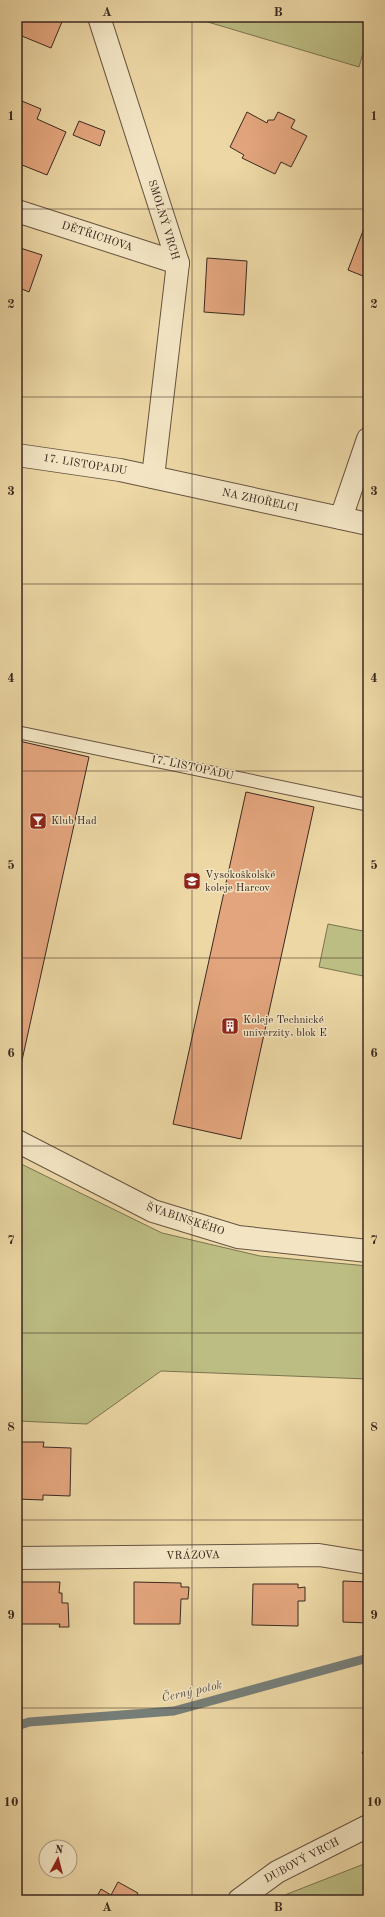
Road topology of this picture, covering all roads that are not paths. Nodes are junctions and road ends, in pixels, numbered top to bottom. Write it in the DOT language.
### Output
graph roads {
  1 [pos="99,17"];
  2 [pos="17,211"];
  3 [pos="178,264"];
  4 [pos="368,439"];
  5 [pos="17,455"];
  6 [pos="153,477"];
  7 [pos="341,518"];
  8 [pos="368,524"];
  9 [pos="17,732"];
  10 [pos="368,805"];
  11 [pos="17,1141"];
  12 [pos="368,1251"];
  13 [pos="17,1558"];
  14 [pos="368,1563"];
  15 [pos="368,1826"];
  16 [pos="238,1900"];
  1 -- 3 [label="street, SMOLNÝ VRCH"];
  2 -- 3 [label="street, DĚTŘICHOVA"];
  3 -- 6 [label="street, SMOLNÝ VRCH"];
  4 -- 7 [label="street"];
  5 -- 6 [label="street, 17. LISTOPADU"];
  6 -- 7 [label="street, NA ZHOŘELCI"];
  7 -- 8 [label="street, NA ZHOŘELCI"];
  9 -- 10 [label="lane, 17. LISTOPADU"];
  11 -- 12 [label="street, ŠVABINSKÉHO"];
  13 -- 14 [label="street, VRÁZOVA"];
  15 -- 16 [label="street, DUBOVÝ VRCH"];
}
